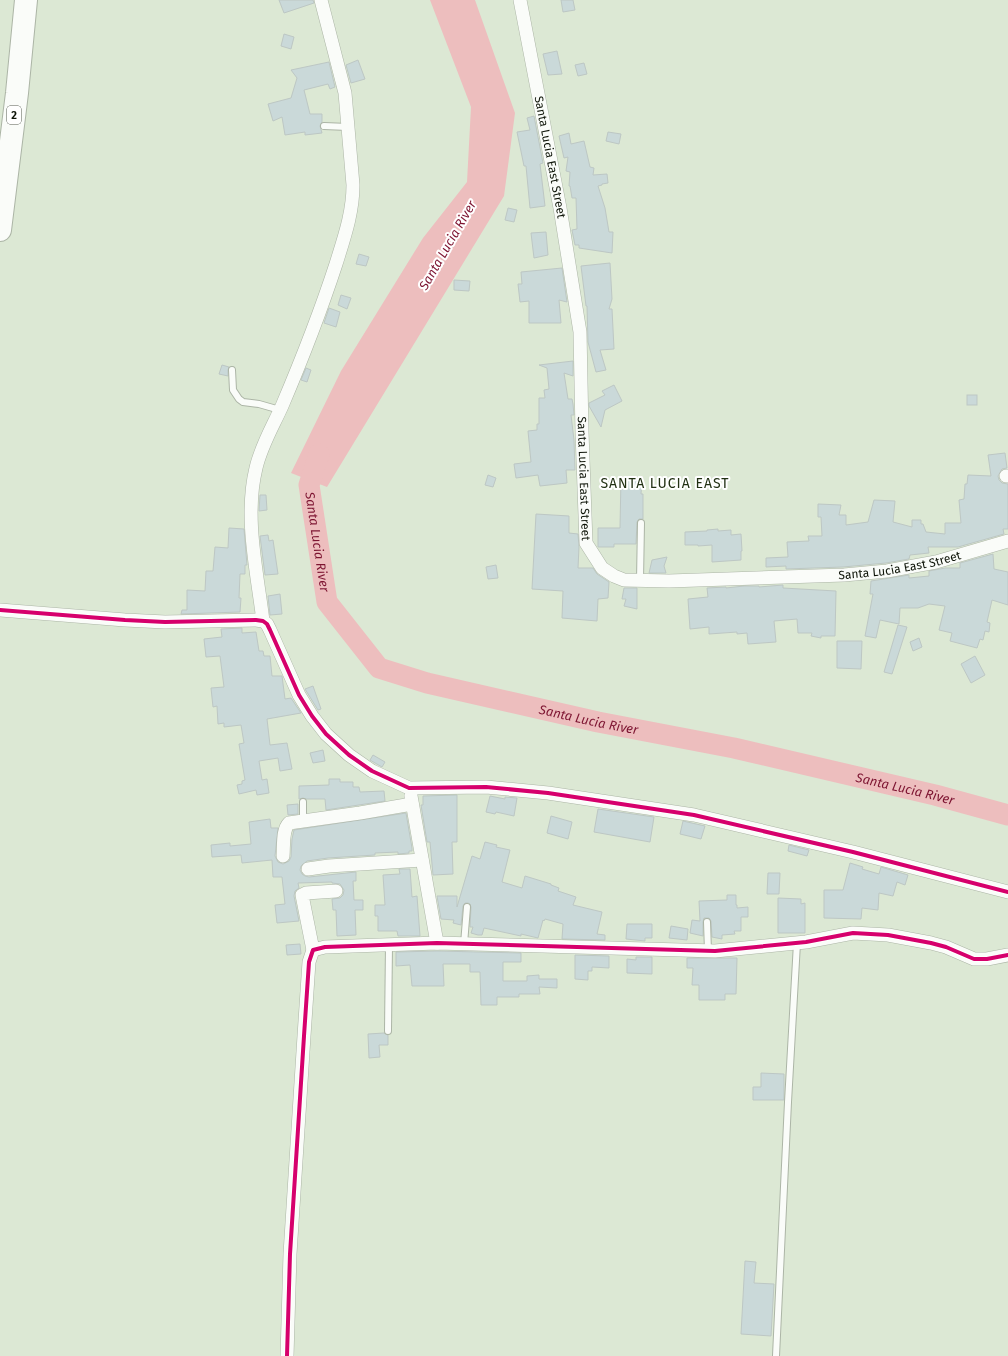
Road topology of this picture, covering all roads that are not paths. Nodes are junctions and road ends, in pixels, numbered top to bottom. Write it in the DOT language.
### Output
graph roads {
  1 [pos="26,0"];
  2 [pos="321,0"];
  3 [pos="520,0"];
  4 [pos="324,126"];
  5 [pos="348,127"];
  6 [pos="0,230"];
  7 [pos="232,370"];
  8 [pos="280,410"];
  9 [pos="641,523"];
  10 [pos="1008,541"];
  11 [pos="640,580"];
  12 [pos="0,610"];
  13 [pos="263,621"];
  14 [pos="409,788"];
  15 [pos="303,802"];
  16 [pos="412,804"];
  17 [pos="303,821"];
  18 [pos="283,856"];
  19 [pos="422,860"];
  20 [pos="308,869"];
  21 [pos="336,891"];
  22 [pos="1008,892"];
  23 [pos="468,907"];
  24 [pos="707,922"];
  25 [pos="437,943"];
  26 [pos="798,943"];
  27 [pos="389,944"];
  28 [pos="464,944"];
  29 [pos="314,950"];
  30 [pos="708,951"];
  31 [pos="1008,955"];
  32 [pos="388,1031"];
  33 [pos="287,1356"];
  34 [pos="776,1356"];
  1 -- 6 [label="highway, 2"];
  2 -- 5 [label="street"];
  3 -- 11 [label="street, Santa Lucia East Street"];
  4 -- 5 [label="lane"];
  5 -- 8 [label="street"];
  7 -- 8 [label="lane"];
  8 -- 13 [label="street"];
  9 -- 11 [label="lane"];
  10 -- 11 [label="street, Santa Lucia East Street"];
  12 -- 13 [label="street"];
  13 -- 14 [label="street"];
  14 -- 16 [label="street"];
  14 -- 22 [label="street"];
  15 -- 17 [label="lane"];
  16 -- 17 [label="street"];
  16 -- 19 [label="street"];
  17 -- 18 [label="street"];
  19 -- 20 [label="street"];
  19 -- 25 [label="street"];
  21 -- 29 [label="street"];
  23 -- 28 [label="lane"];
  24 -- 30 [label="lane"];
  25 -- 27 [label="street"];
  25 -- 28 [label="street"];
  26 -- 30 [label="street"];
  26 -- 31 [label="street"];
  26 -- 34 [label="lane"];
  27 -- 29 [label="street"];
  27 -- 32 [label="lane"];
  28 -- 30 [label="street"];
  29 -- 33 [label="street"];
}
